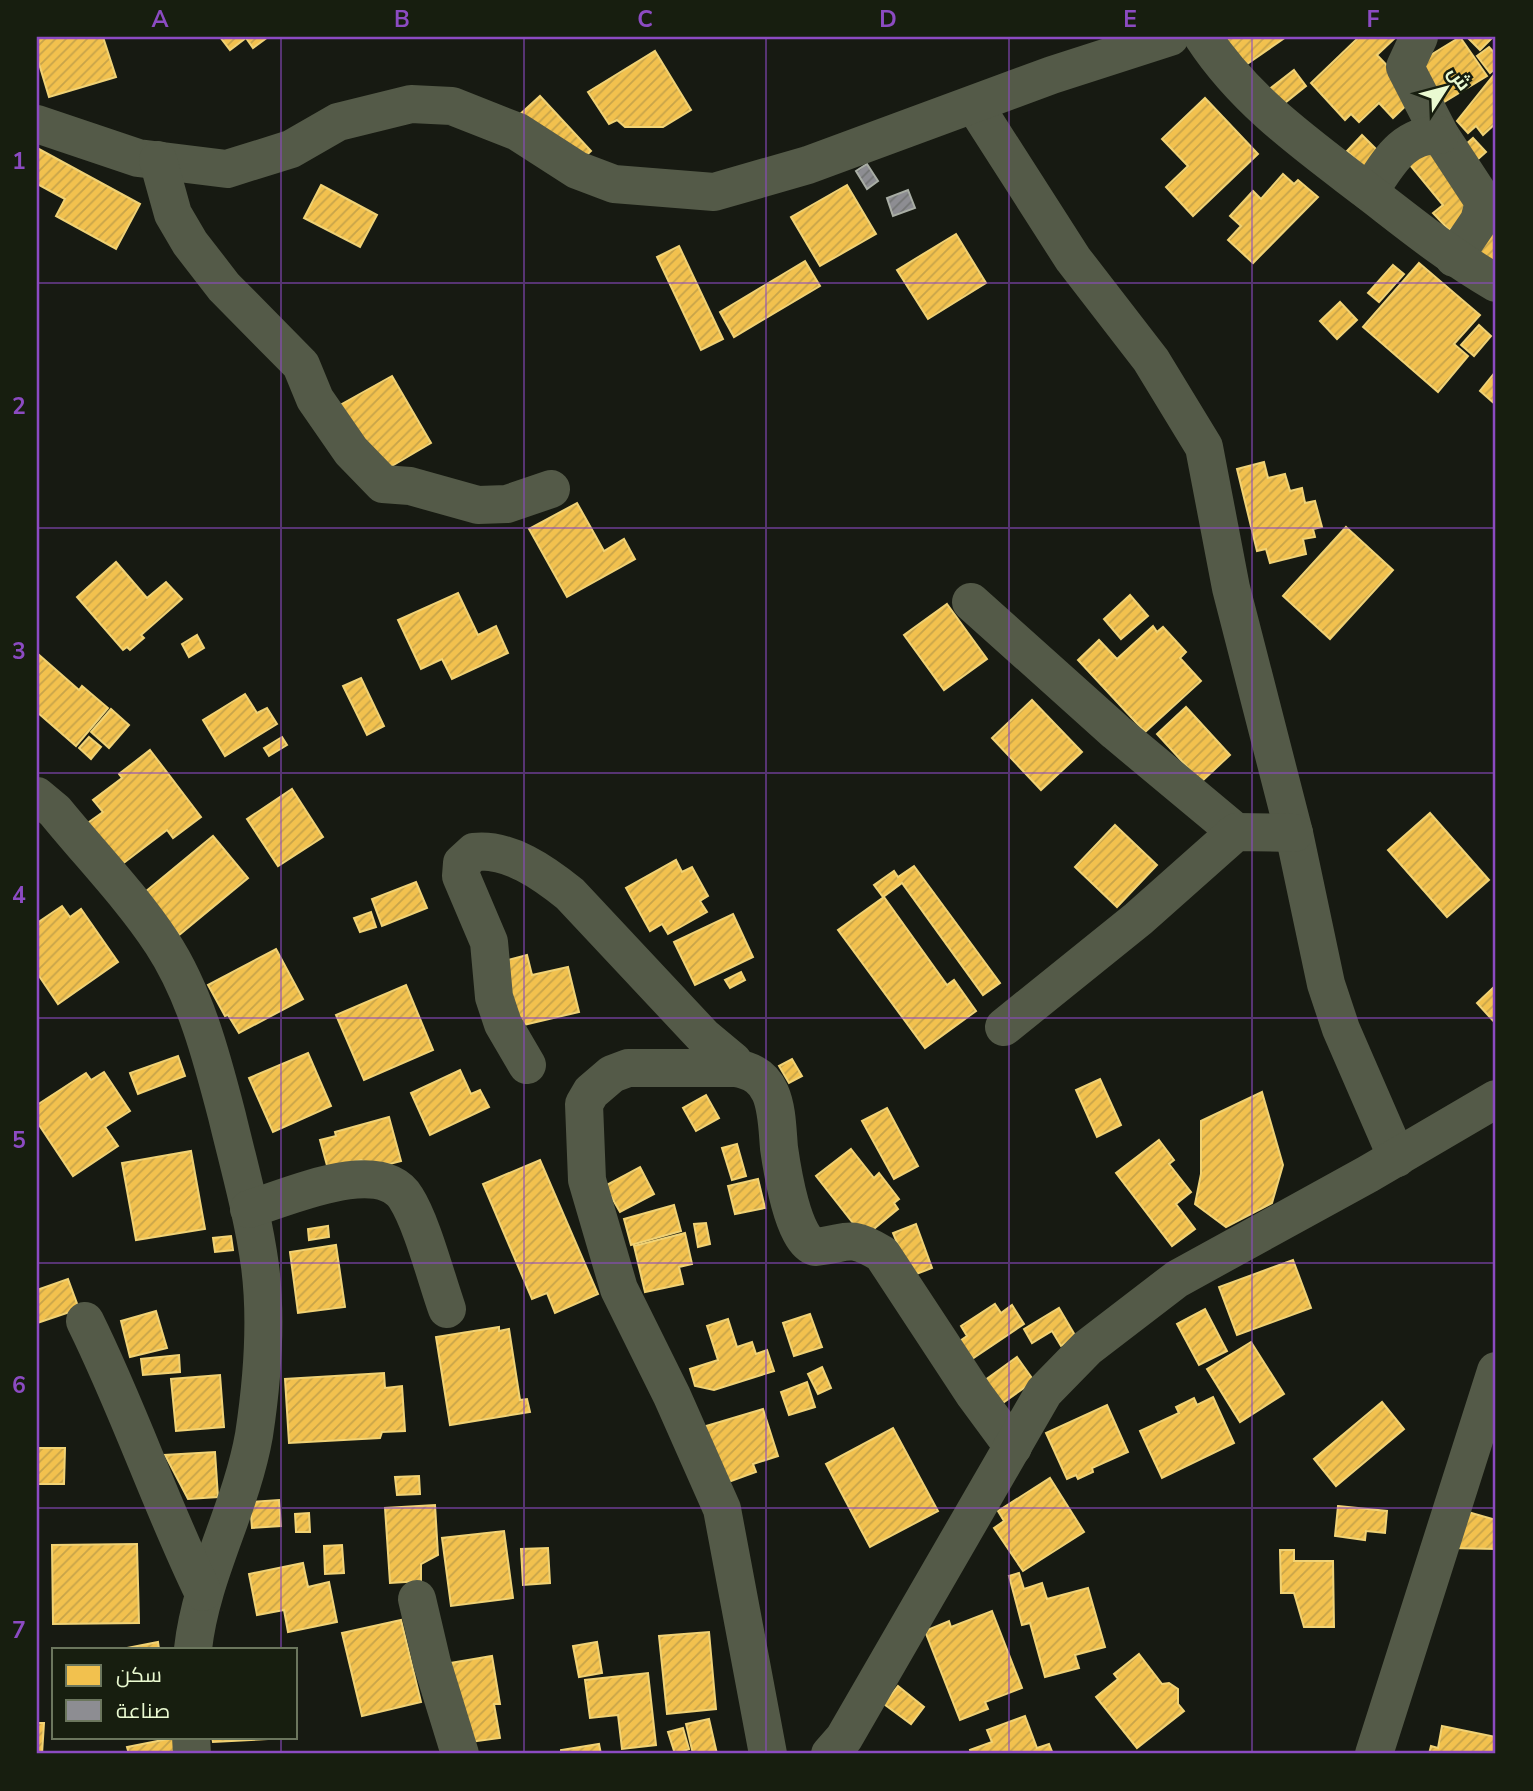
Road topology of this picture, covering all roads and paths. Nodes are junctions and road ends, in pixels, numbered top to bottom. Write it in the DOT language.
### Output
graph roads {
  1 [pos="1170,37"];
  2 [pos="1203,37"];
  3 [pos="1419,37"];
  4 [pos="975,106"];
  5 [pos="37,124"];
  6 [pos="1440,135"];
  7 [pos="158,160"];
  8 [pos="1368,192"];
  9 [pos="1454,258"];
  10 [pos="1496,283"];
  11 [pos="551,489"];
  12 [pos="971,601"];
  13 [pos="37,796"];
  14 [pos="1237,832"];
  15 [pos="1294,832"];
  16 [pos="1004,1027"];
  17 [pos="527,1065"];
  18 [pos="734,1068"];
  19 [pos="1496,1099"];
  20 [pos="1397,1158"];
  21 [pos="250,1209"];
  22 [pos="447,1309"];
  23 [pos="85,1321"];
  24 [pos="1496,1371"];
  25 [pos="1013,1447"];
  26 [pos="203,1592"];
  27 [pos="417,1599"];
  28 [pos="193,1648"];
  29 [pos="460,1754"];
  30 [pos="768,1754"];
  31 [pos="830,1754"];
  32 [pos="1374,1754"];
  1 -- 4 [label="street"];
  2 -- 8 [label="street"];
  3 -- 6 [label="street"];
  4 -- 7 [label="street"];
  4 -- 15 [label="street"];
  5 -- 7 [label="street"];
  6 -- 8 [label="street"];
  6 -- 9 [label="street"];
  7 -- 11 [label="street"];
  8 -- 9 [label="street"];
  9 -- 10 [label="street"];
  12 -- 14 [label="street"];
  13 -- 21 [label="street"];
  14 -- 15 [label="street"];
  14 -- 16 [label="street"];
  15 -- 20 [label="street"];
  17 -- 18 [label="street"];
  18 -- 25 [label="street"];
  18 -- 30 [label="street"];
  19 -- 20 [label="street"];
  20 -- 25 [label="street"];
  21 -- 22 [label="street"];
  21 -- 26 [label="street"];
  23 -- 26 [label="street"];
  24 -- 32 [label="street"];
  25 -- 31 [label="street"];
  26 -- 28 [label="street"];
  27 -- 29 [label="street"];
}
